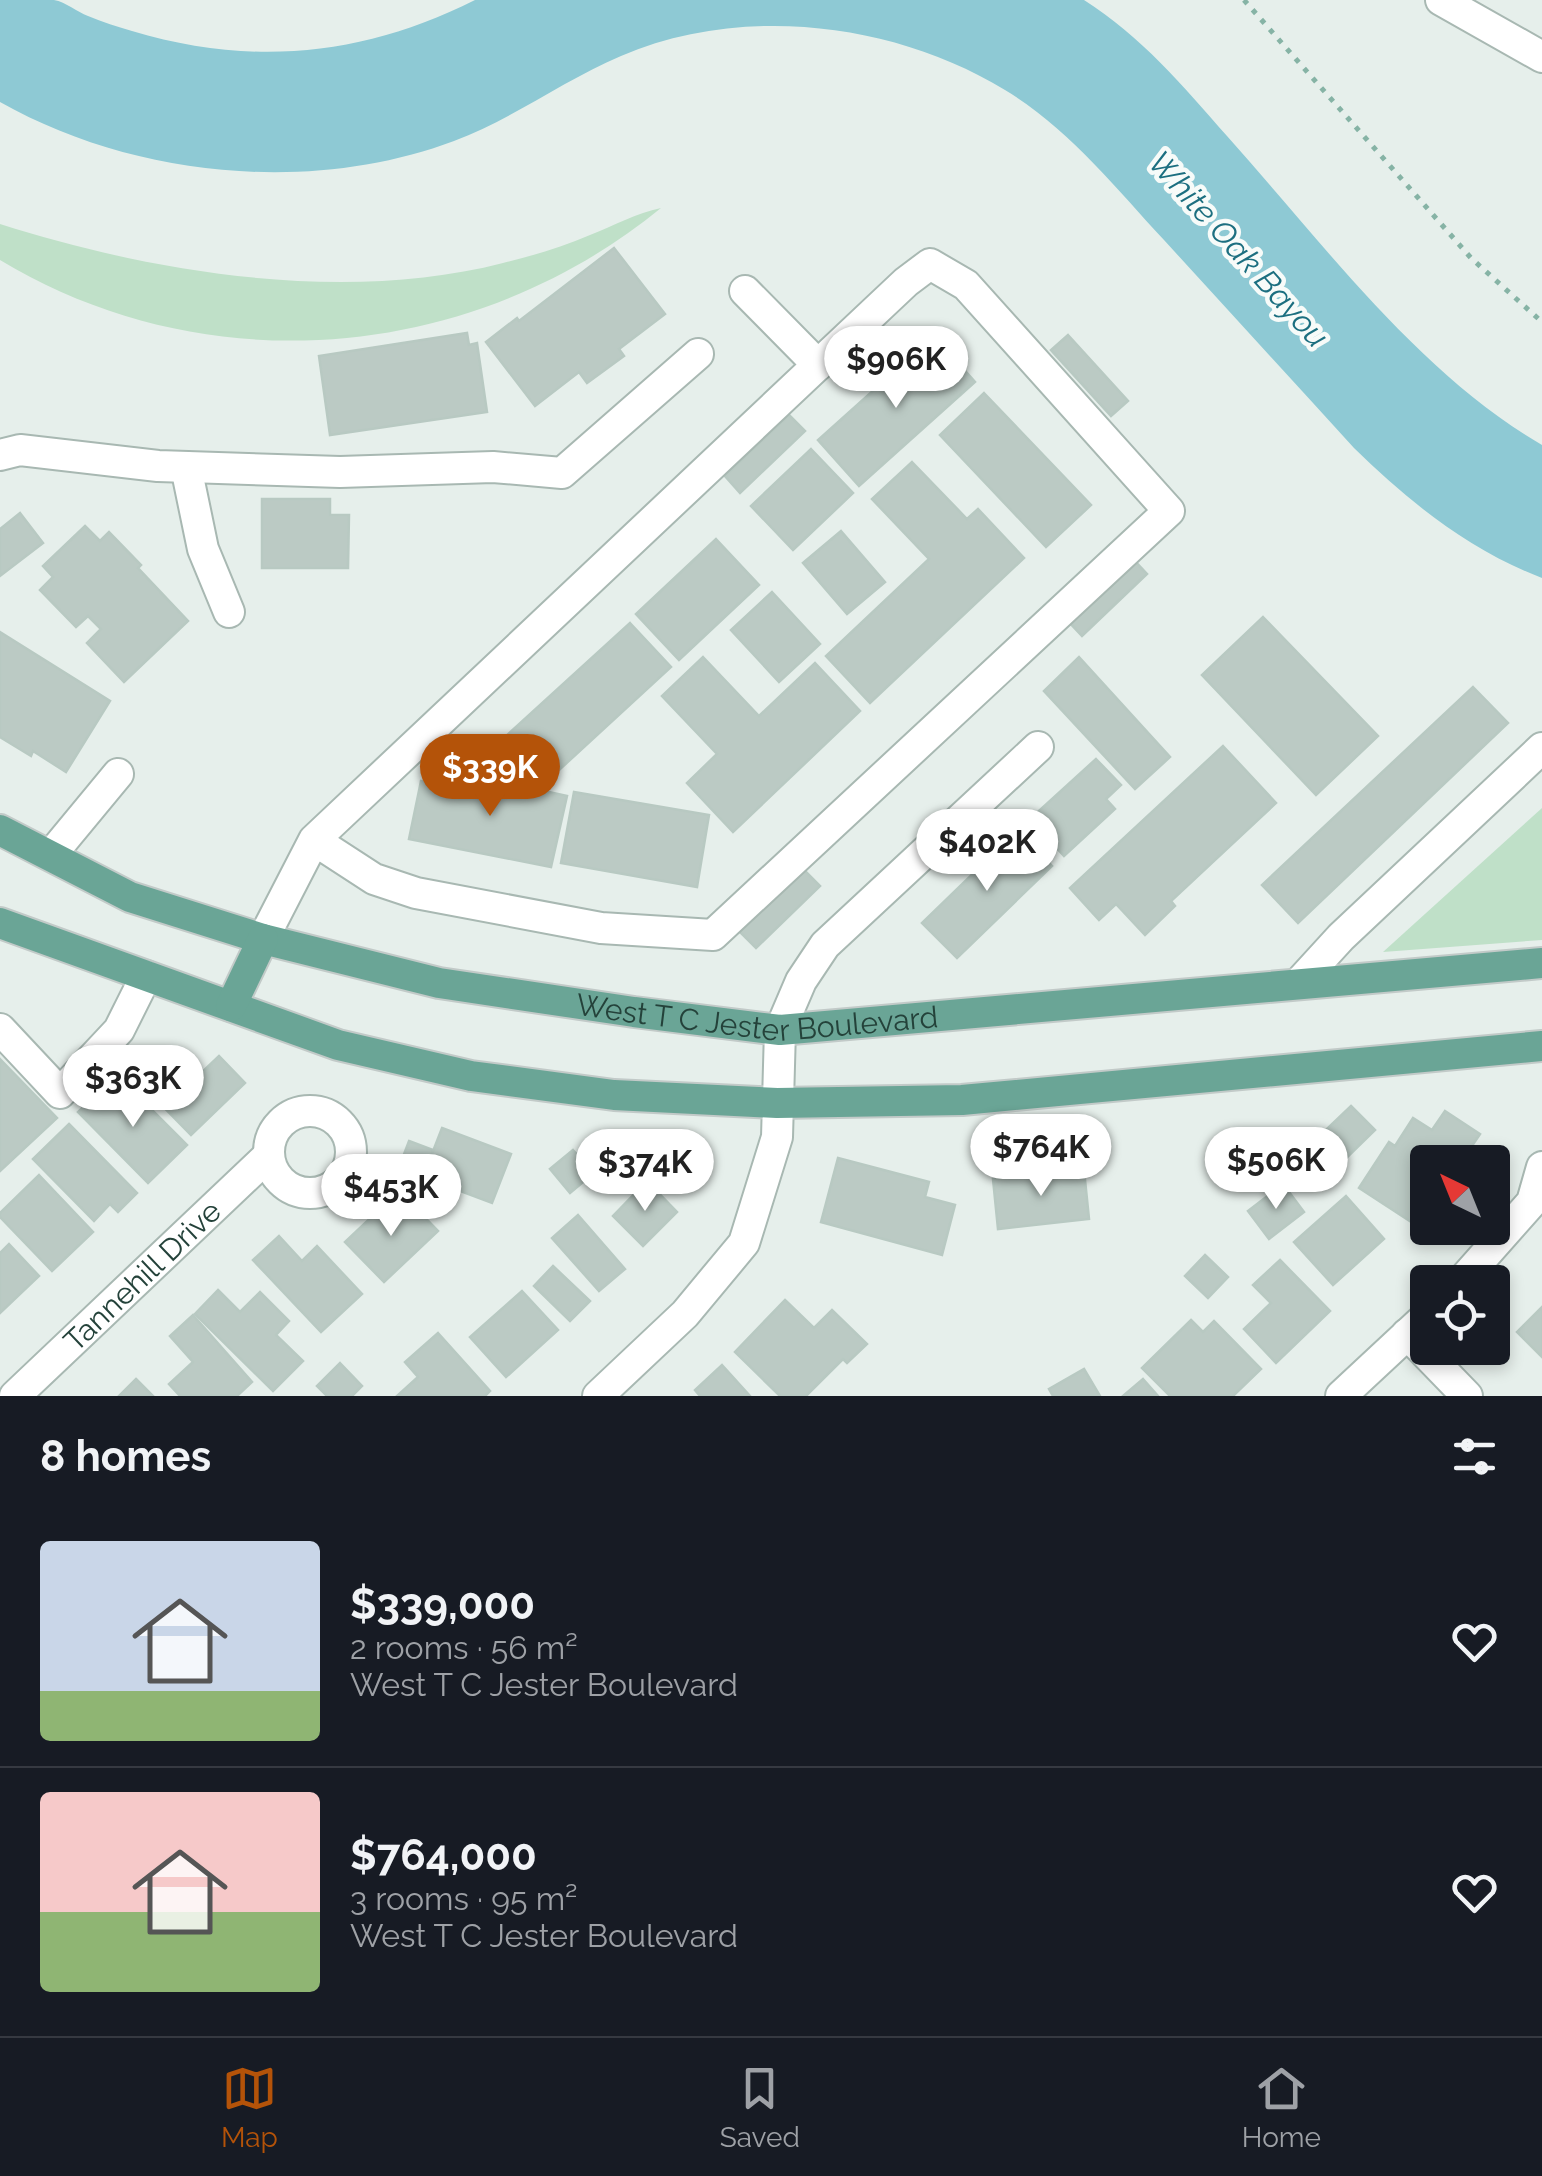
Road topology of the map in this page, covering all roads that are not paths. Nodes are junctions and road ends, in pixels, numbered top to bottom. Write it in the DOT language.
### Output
graph roads {
  1 [pos="1441,0"];
  2 [pos="1542,56"];
  3 [pos="745,292"];
  4 [pos="698,354"];
  5 [pos="818,365"];
  6 [pos="0,456"];
  7 [pos="186,466"];
  8 [pos="228,612"];
  9 [pos="1038,747"];
  10 [pos="1542,748"];
  11 [pos="118,774"];
  12 [pos="0,830"];
  13 [pos="314,840"];
  14 [pos="51,855"];
  15 [pos="0,923"];
  16 [pos="264,939"];
  17 [pos="1542,963"];
  18 [pos="146,976"];
  19 [pos="1298,984"];
  20 [pos="231,1006"];
  21 [pos="0,1029"];
  22 [pos="780,1030"];
  23 [pos="1542,1046"];
  24 [pos="777,1102"];
  25 [pos="269,1156"];
  26 [pos="1542,1167"];
  27 [pos="1477,1265"];
  28 [pos="1410,1331"];
  29 [pos="1446,1365"];
  30 [pos="15,1396"];
  31 [pos="598,1396"];
  32 [pos="1341,1396"];
  33 [pos="1467,1396"];
  1 -- 2 [label="street"];
  3 -- 5 [label="street"];
  4 -- 7 [label="street"];
  5 -- 13 [label="street"];
  5 -- 13 [label="street"];
  6 -- 7 [label="street"];
  7 -- 8 [label="street"];
  9 -- 22 [label="street"];
  10 -- 19 [label="street"];
  11 -- 14 [label="street"];
  12 -- 14 [label="main road, West T C Jester Boulevard"];
  13 -- 16 [label="street"];
  14 -- 16 [label="main road, West T C Jester Boulevard"];
  15 -- 18 [label="main road"];
  16 -- 20 [label="main road"];
  16 -- 22 [label="main road, West T C Jester Boulevard"];
  17 -- 19 [label="main road, West T C Jester Boulevard"];
  18 -- 20 [label="main road"];
  18 -- 21 [label="street"];
  19 -- 22 [label="main road, West T C Jester Boulevard"];
  20 -- 24 [label="main road"];
  22 -- 24 [label="street"];
  23 -- 24 [label="main road"];
  24 -- 31 [label="street"];
  25 -- 30 [label="street, Tannehill Drive"];
  26 -- 27 [label="street"];
  28 -- 32 [label="street"];
  29 -- 33 [label="street"];
}
